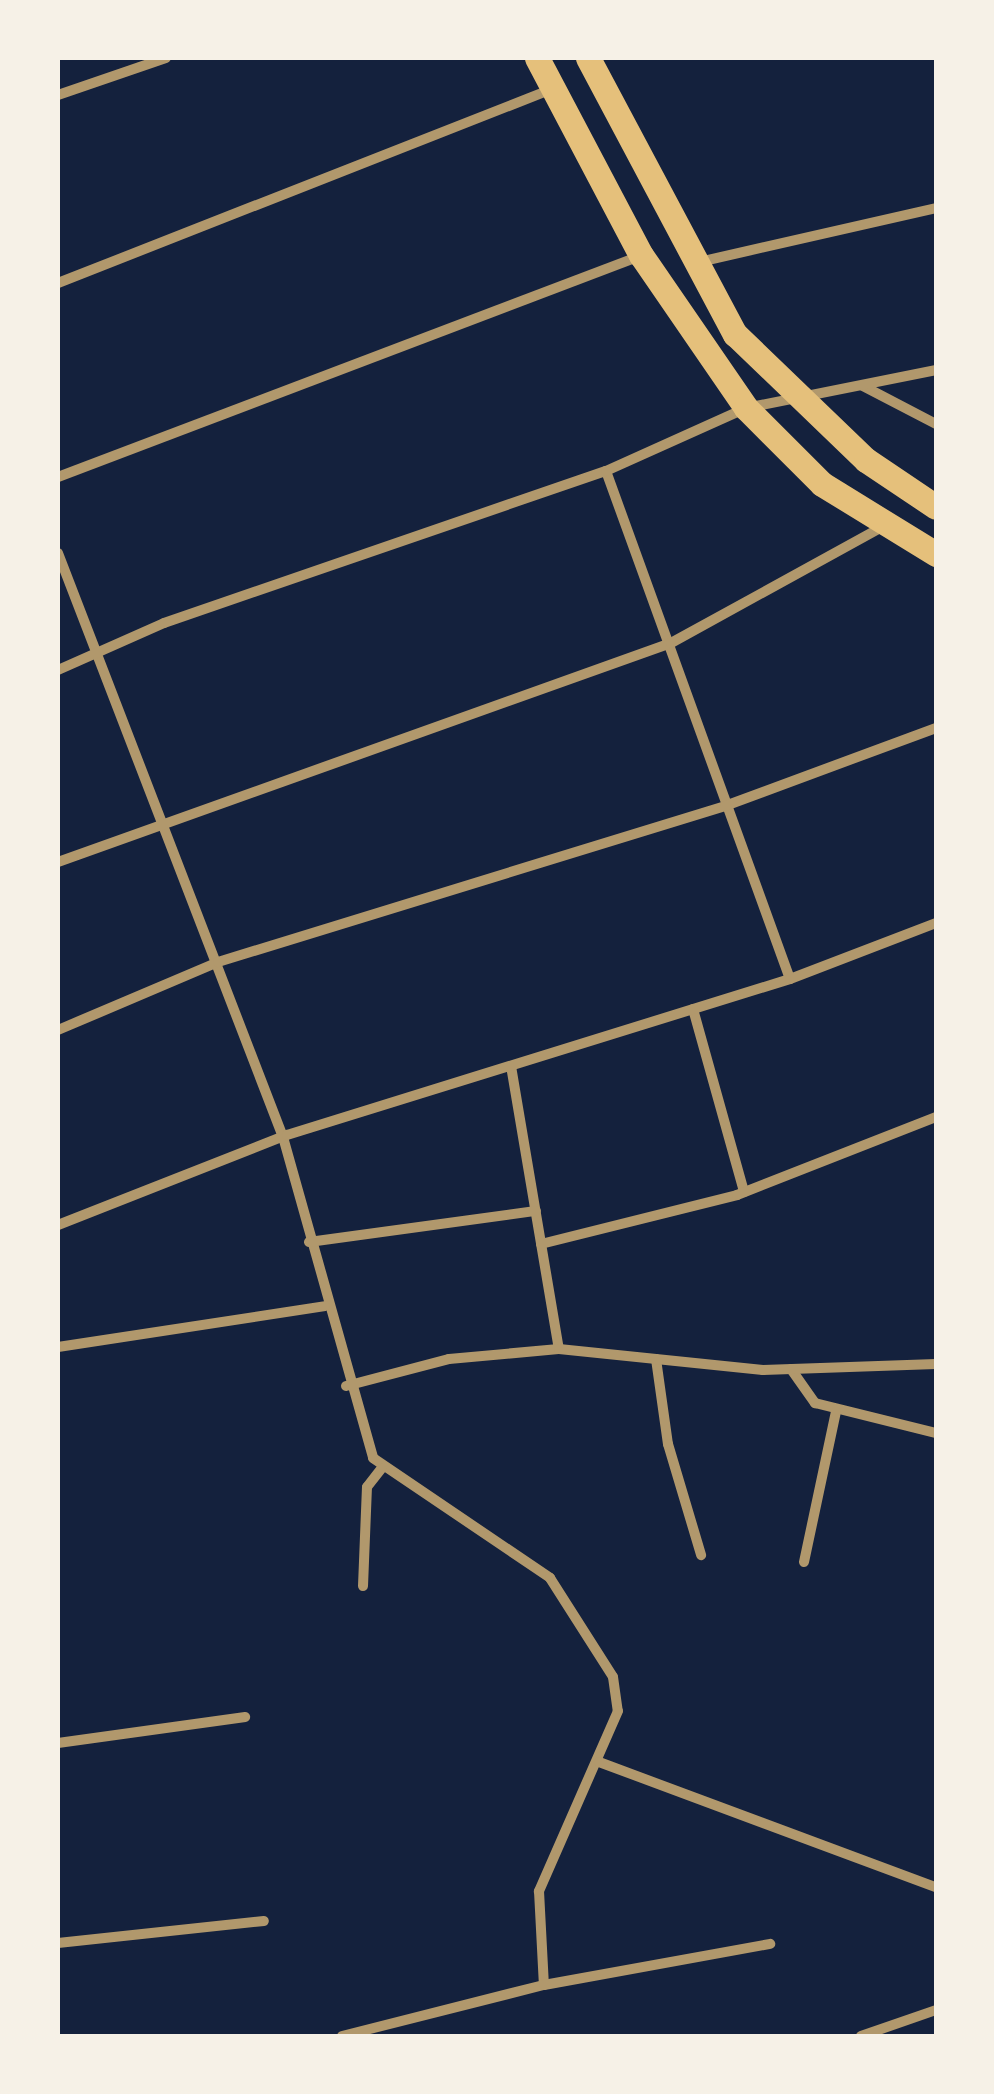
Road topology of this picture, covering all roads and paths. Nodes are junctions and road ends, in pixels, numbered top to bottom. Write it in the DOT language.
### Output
graph roads {
  1 [pos="166,58"];
  2 [pos="537,58"];
  3 [pos="588,58"];
  4 [pos="553,89"];
  5 [pos="58,95"];
  6 [pos="936,208"];
  7 [pos="641,255"];
  8 [pos="693,264"];
  9 [pos="58,283"];
  10 [pos="936,370"];
  11 [pos="862,386"];
  12 [pos="795,399"];
  13 [pos="746,408"];
  14 [pos="936,424"];
  15 [pos="606,471"];
  16 [pos="58,477"];
  17 [pos="936,507"];
  18 [pos="882,527"];
  19 [pos="58,553"];
  20 [pos="936,554"];
  21 [pos="664,646"];
  22 [pos="95,657"];
  23 [pos="58,670"];
  24 [pos="936,728"];
  25 [pos="726,806"];
  26 [pos="158,828"];
  27 [pos="58,862"];
  28 [pos="936,923"];
  29 [pos="214,965"];
  30 [pos="790,979"];
  31 [pos="693,1009"];
  32 [pos="58,1030"];
  33 [pos="511,1066"];
  34 [pos="936,1117"];
  35 [pos="284,1137"];
  36 [pos="744,1192"];
  37 [pos="536,1211"];
  38 [pos="58,1225"];
  39 [pos="309,1242"];
  40 [pos="541,1244"];
  41 [pos="325,1306"];
  42 [pos="58,1347"];
  43 [pos="559,1348"];
  44 [pos="656,1359"];
  45 [pos="936,1364"];
  46 [pos="791,1369"];
  47 [pos="346,1386"];
  48 [pos="836,1412"];
  49 [pos="936,1433"];
  50 [pos="381,1469"];
  51 [pos="701,1555"];
  52 [pos="804,1562"];
  53 [pos="363,1586"];
  54 [pos="245,1716"];
  55 [pos="58,1743"];
  56 [pos="599,1762"];
  57 [pos="936,1886"];
  58 [pos="264,1921"];
  59 [pos="58,1943"];
  60 [pos="770,1944"];
  61 [pos="544,1986"];
  62 [pos="936,2010"];
  63 [pos="342,2036"];
  64 [pos="861,2036"];
  1 -- 5 [label="street"];
  2 -- 4 [label="main road"];
  3 -- 8 [label="main road"];
  4 -- 7 [label="main road"];
  4 -- 9 [label="street"];
  6 -- 8 [label="street"];
  7 -- 13 [label="main road"];
  7 -- 16 [label="street"];
  8 -- 12 [label="main road"];
  10 -- 11 [label="street"];
  11 -- 12 [label="street"];
  11 -- 14 [label="street"];
  12 -- 13 [label="street"];
  12 -- 17 [label="main road"];
  13 -- 15 [label="street"];
  13 -- 18 [label="main road"];
  15 -- 21 [label="street"];
  15 -- 22 [label="street"];
  18 -- 20 [label="main road"];
  18 -- 21 [label="street"];
  19 -- 22 [label="street"];
  21 -- 25 [label="street"];
  21 -- 26 [label="street"];
  22 -- 23 [label="street"];
  22 -- 26 [label="street"];
  24 -- 25 [label="street"];
  25 -- 29 [label="street"];
  25 -- 30 [label="street"];
  26 -- 27 [label="street"];
  26 -- 29 [label="street"];
  28 -- 30 [label="street"];
  29 -- 32 [label="street"];
  29 -- 35 [label="street"];
  30 -- 31 [label="street"];
  31 -- 33 [label="street"];
  31 -- 36 [label="street"];
  33 -- 35 [label="street"];
  33 -- 37 [label="street"];
  34 -- 36 [label="street"];
  35 -- 38 [label="street"];
  35 -- 39 [label="street"];
  36 -- 40 [label="street"];
  37 -- 39 [label="street"];
  37 -- 40 [label="street"];
  39 -- 41 [label="street"];
  40 -- 43 [label="street"];
  41 -- 42 [label="street"];
  41 -- 47 [label="street"];
  43 -- 44 [label="street"];
  43 -- 47 [label="street"];
  44 -- 46 [label="street"];
  44 -- 51 [label="street"];
  45 -- 46 [label="street"];
  46 -- 48 [label="street"];
  47 -- 50 [label="street"];
  48 -- 49 [label="street"];
  48 -- 52 [label="street"];
  50 -- 53 [label="street"];
  50 -- 56 [label="street"];
  54 -- 55 [label="street"];
  56 -- 57 [label="street"];
  56 -- 61 [label="street"];
  58 -- 59 [label="street"];
  60 -- 61 [label="street"];
  61 -- 63 [label="street"];
  62 -- 64 [label="street"];
}
